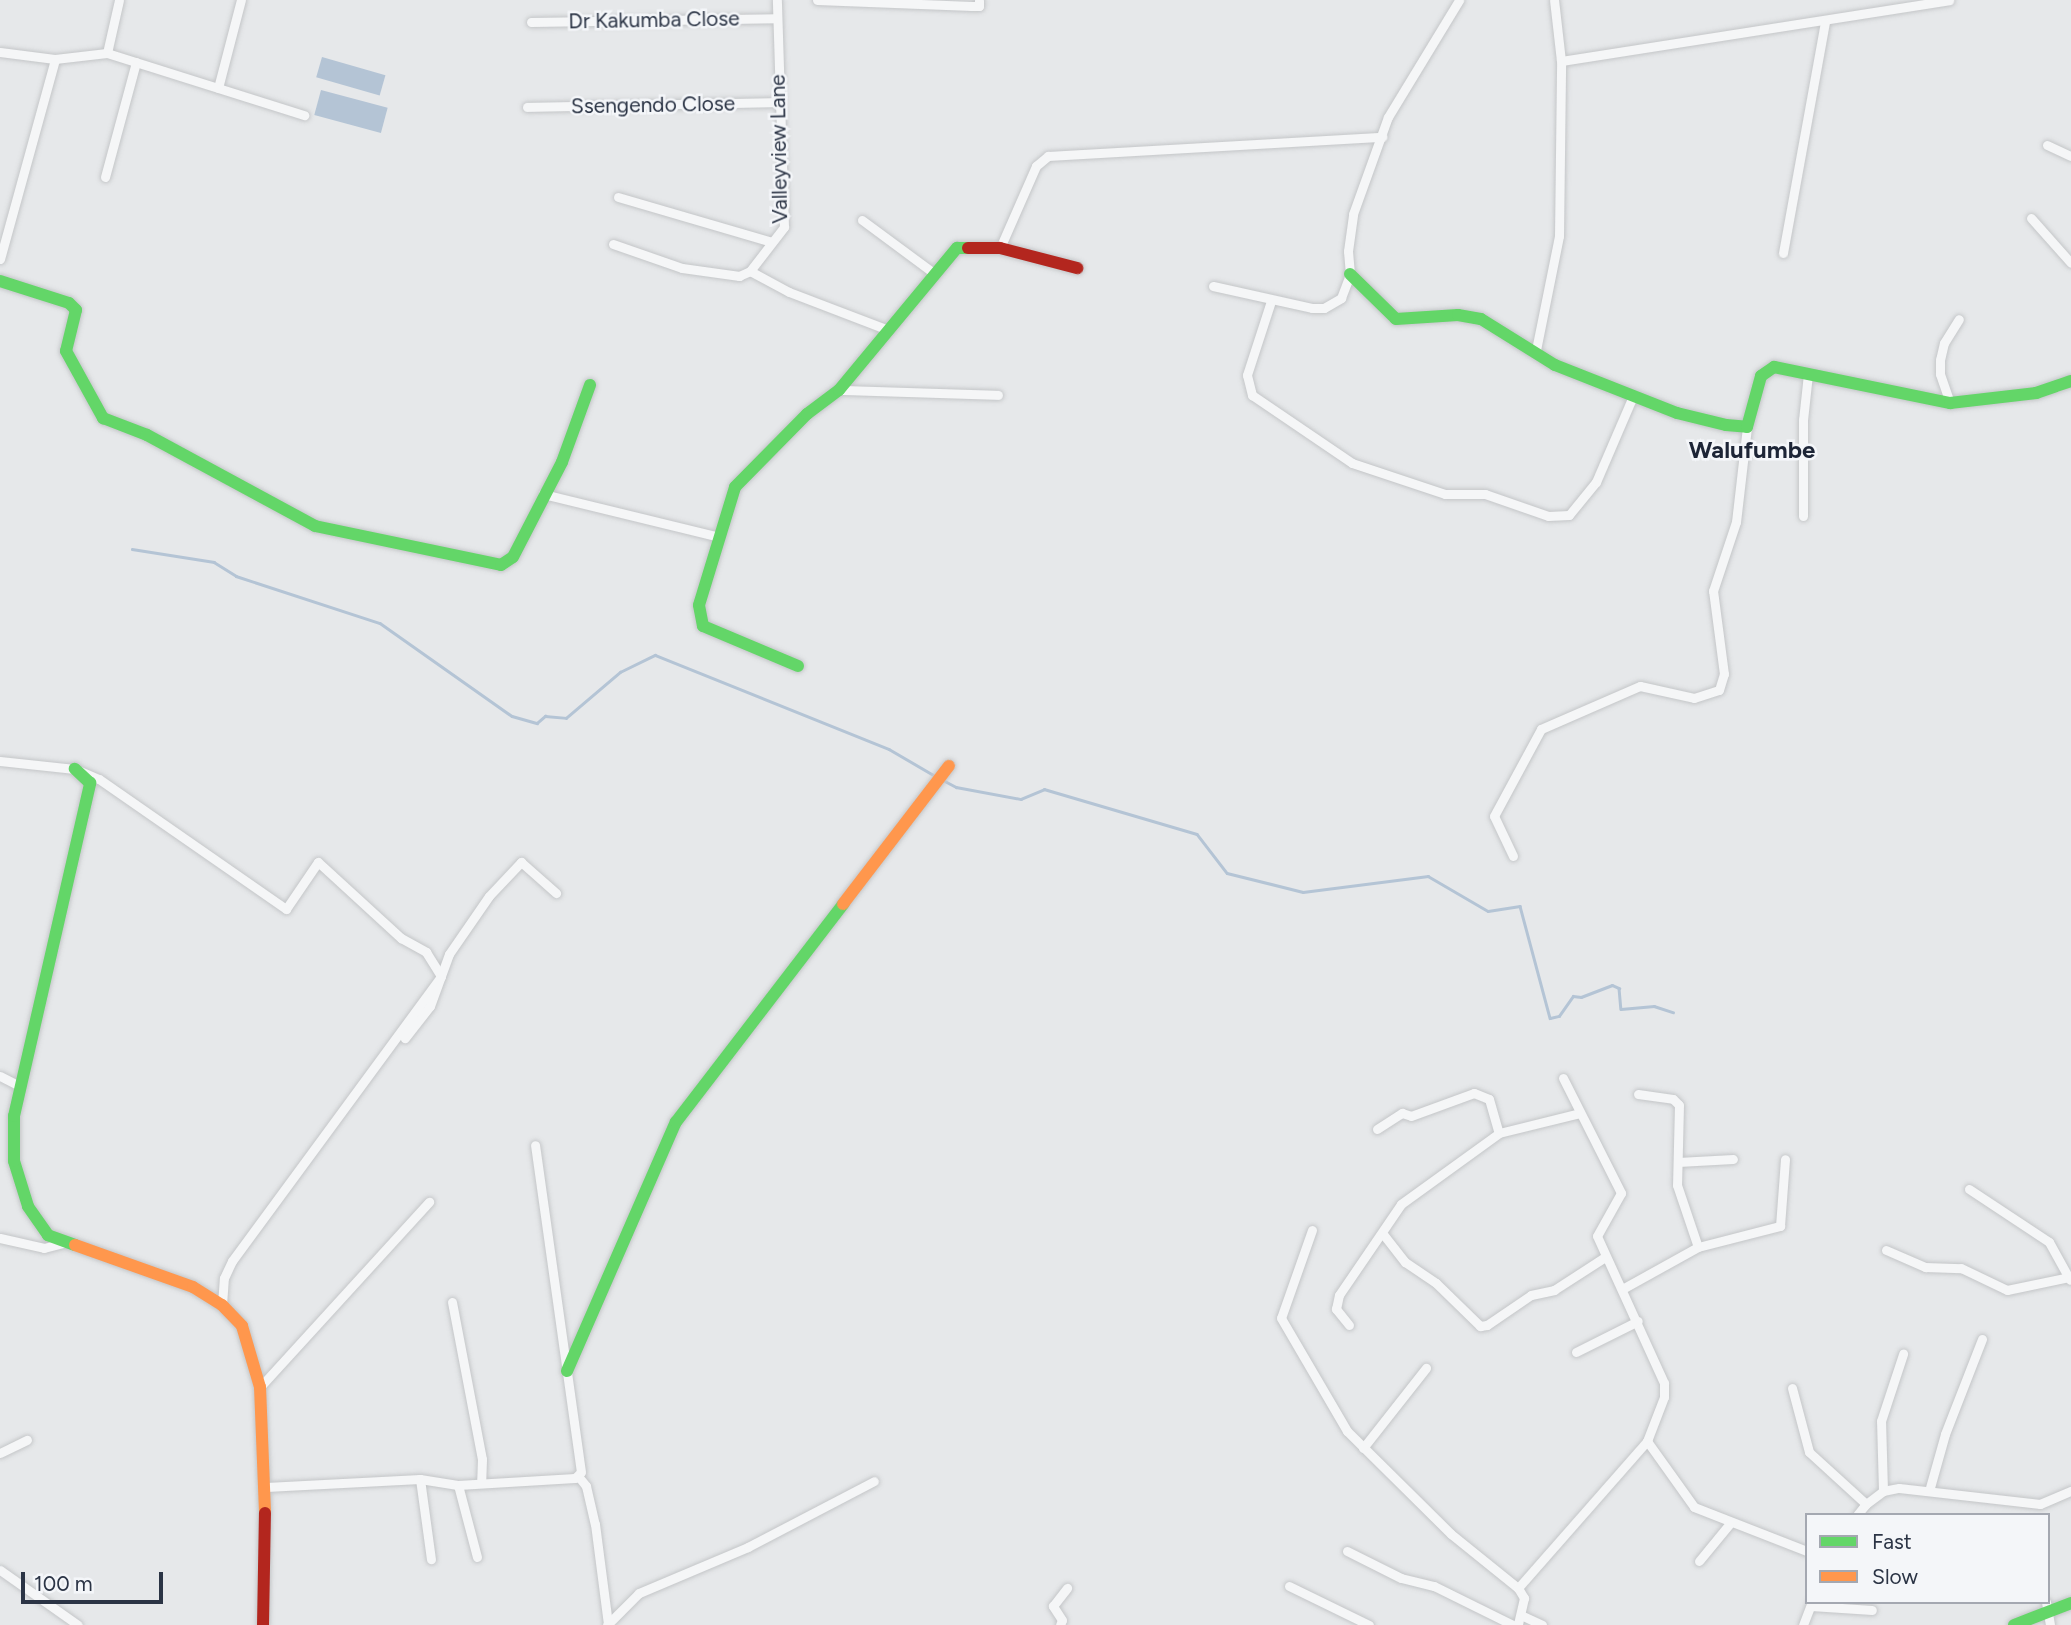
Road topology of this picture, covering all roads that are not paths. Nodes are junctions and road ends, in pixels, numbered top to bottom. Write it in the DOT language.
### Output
graph roads {
  1 [pos="118,0"];
  2 [pos="241,0"];
  3 [pos="777,0"];
  4 [pos="817,0"];
  5 [pos="979,0"];
  6 [pos="1459,0"];
  7 [pos="1553,0"];
  8 [pos="1949,0"];
  9 [pos="777,18"];
  10 [pos="531,22"];
  11 [pos="1825,22"];
  12 [pos="0,52"];
  13 [pos="107,53"];
  14 [pos="55,59"];
  15 [pos="1560,61"];
  16 [pos="136,62"];
  17 [pos="218,88"];
  18 [pos="779,102"];
  19 [pos="527,107"];
  20 [pos="304,115"];
  21 [pos="1382,137"];
  22 [pos="2047,145"];
  23 [pos="2071,156"];
  24 [pos="105,177"];
  25 [pos="618,197"];
  26 [pos="2031,218"];
  27 [pos="862,220"];
  28 [pos="772,242"];
  29 [pos="613,244"];
  30 [pos="1000,248"];
  31 [pos="1783,253"];
  32 [pos="0,259"];
  33 [pos="2071,263"];
  34 [pos="1077,268"];
  35 [pos="750,271"];
  36 [pos="935,274"];
  37 [pos="1350,274"];
  38 [pos="0,281"];
  39 [pos="1213,286"];
  40 [pos="1270,301"];
  41 [pos="1959,319"];
  42 [pos="886,329"];
  43 [pos="1536,350"];
  44 [pos="1808,374"];
  45 [pos="2071,381"];
  46 [pos="590,386"];
  47 [pos="839,390"];
  48 [pos="998,395"];
  49 [pos="1633,396"];
  50 [pos="1950,403"];
  51 [pos="1747,427"];
  52 [pos="543,494"];
  53 [pos="1803,516"];
  54 [pos="719,537"];
  55 [pos="798,666"];
  56 [pos="0,761"];
  57 [pos="949,766"];
  58 [pos="75,769"];
  59 [pos="94,781"];
  60 [pos="1513,856"];
  61 [pos="556,893"];
  62 [pos="441,976"];
  63 [pos="405,1038"];
  64 [pos="0,1076"];
  65 [pos="1563,1078"];
  66 [pos="20,1086"];
  67 [pos="1638,1094"];
  68 [pos="1580,1113"];
  69 [pos="1377,1129"];
  70 [pos="1499,1133"];
  71 [pos="535,1145"];
  72 [pos="1733,1159"];
  73 [pos="1784,1159"];
  74 [pos="1678,1162"];
  75 [pos="1969,1189"];
  76 [pos="429,1202"];
  77 [pos="1312,1230"];
  78 [pos="1383,1234"];
  79 [pos="0,1238"];
  80 [pos="62,1243"];
  81 [pos="1698,1247"];
  82 [pos="1885,1250"];
  83 [pos="1605,1257"];
  84 [pos="2070,1279"];
  85 [pos="1624,1288"];
  86 [pos="452,1302"];
  87 [pos="222,1305"];
  88 [pos="1637,1321"];
  89 [pos="1349,1325"];
  90 [pos="1982,1339"];
  91 [pos="1576,1352"];
  92 [pos="1903,1354"];
  93 [pos="1426,1368"];
  94 [pos="567,1371"];
  95 [pos="260,1387"];
  96 [pos="1792,1388"];
  97 [pos="27,1440"];
  98 [pos="1647,1441"];
  99 [pos="1363,1448"];
  100 [pos="0,1453"];
  101 [pos="578,1476"];
  102 [pos="420,1479"];
  103 [pos="874,1481"];
  104 [pos="481,1482"];
  105 [pos="458,1485"];
  106 [pos="266,1487"];
  107 [pos="1883,1491"];
  108 [pos="1929,1491"];
  109 [pos="2071,1491"];
  110 [pos="1866,1504"];
  111 [pos="2040,1504"];
  112 [pos="1859,1513"];
  113 [pos="2039,1513"];
  114 [pos="1731,1522"];
  115 [pos="1805,1550"];
  116 [pos="1347,1551"];
  117 [pos="477,1557"];
  118 [pos="431,1559"];
  119 [pos="1699,1561"];
  120 [pos="0,1570"];
  121 [pos="1289,1586"];
  122 [pos="1068,1588"];
  123 [pos="1518,1588"];
  124 [pos="2071,1603"];
  125 [pos="1812,1604"];
  126 [pos="2047,1607"];
  127 [pos="1872,1610"];
  128 [pos="1520,1621"];
  129 [pos="608,1624"];
  130 [pos="78,1625"];
  131 [pos="263,1625"];
  132 [pos="1060,1625"];
  133 [pos="1369,1625"];
  134 [pos="1513,1625"];
  135 [pos="1542,1625"];
  136 [pos="1803,1625"];
  137 [pos="2014,1625"];
  138 [pos="2050,1625"];
  1 -- 13 [label="street"];
  2 -- 17 [label="street"];
  3 -- 9 [label="street, Valleyview Lane"];
  4 -- 5 [label="street"];
  6 -- 21 [label="street"];
  7 -- 15 [label="street"];
  8 -- 11 [label="street"];
  9 -- 10 [label="street, Dr Kakumba Close"];
  9 -- 18 [label="street, Valleyview Lane"];
  11 -- 15 [label="street"];
  11 -- 31 [label="street"];
  12 -- 14 [label="street"];
  13 -- 14 [label="street"];
  13 -- 16 [label="street"];
  14 -- 32 [label="street"];
  15 -- 43 [label="street"];
  16 -- 17 [label="street"];
  16 -- 24 [label="street"];
  17 -- 20 [label="street"];
  18 -- 19 [label="street, Ssengendo Close"];
  18 -- 28 [label="street, Valleyview Lane"];
  21 -- 30 [label="street"];
  21 -- 37 [label="street"];
  22 -- 23 [label="street"];
  25 -- 28 [label="street"];
  26 -- 33 [label="street"];
  27 -- 36 [label="street"];
  28 -- 35 [label="street, Valleyview Lane"];
  29 -- 35 [label="street"];
  30 -- 34 [label="street"];
  30 -- 36 [label="street"];
  35 -- 42 [label="street"];
  36 -- 42 [label="street"];
  37 -- 40 [label="street"];
  37 -- 43 [label="street"];
  38 -- 52 [label="street"];
  39 -- 40 [label="street"];
  40 -- 49 [label="street"];
  41 -- 50 [label="street"];
  42 -- 47 [label="street"];
  43 -- 49 [label="street"];
  44 -- 50 [label="street"];
  44 -- 51 [label="street"];
  44 -- 53 [label="street"];
  45 -- 50 [label="street"];
  46 -- 52 [label="street"];
  47 -- 48 [label="street"];
  47 -- 54 [label="street"];
  49 -- 51 [label="street"];
  51 -- 60 [label="street"];
  52 -- 54 [label="street"];
  54 -- 55 [label="street"];
  56 -- 58 [label="street"];
  57 -- 94 [label="street"];
  58 -- 59 [label="street"];
  59 -- 62 [label="street"];
  59 -- 66 [label="street"];
  61 -- 62 [label="street"];
  62 -- 63 [label="street"];
  62 -- 87 [label="street"];
  64 -- 66 [label="street"];
  65 -- 68 [label="street"];
  66 -- 80 [label="street"];
  67 -- 74 [label="street"];
  68 -- 70 [label="street"];
  68 -- 83 [label="street"];
  69 -- 70 [label="street"];
  70 -- 78 [label="street"];
  71 -- 94 [label="street"];
  72 -- 74 [label="street"];
  73 -- 81 [label="street"];
  74 -- 81 [label="street"];
  75 -- 84 [label="street"];
  76 -- 95 [label="street"];
  77 -- 99 [label="street"];
  78 -- 83 [label="street"];
  78 -- 89 [label="street"];
  79 -- 80 [label="street"];
  80 -- 87 [label="street"];
  81 -- 85 [label="street"];
  82 -- 84 [label="street"];
  83 -- 85 [label="street"];
  85 -- 88 [label="street"];
  86 -- 104 [label="street"];
  87 -- 95 [label="street"];
  88 -- 91 [label="street"];
  88 -- 98 [label="street"];
  90 -- 108 [label="street"];
  92 -- 107 [label="street"];
  93 -- 99 [label="street"];
  94 -- 101 [label="street"];
  95 -- 106 [label="street"];
  96 -- 110 [label="street"];
  97 -- 100 [label="street"];
  98 -- 114 [label="street"];
  98 -- 123 [label="street"];
  99 -- 123 [label="street"];
  101 -- 104 [label="street"];
  101 -- 129 [label="street"];
  102 -- 105 [label="street"];
  102 -- 106 [label="street"];
  102 -- 118 [label="street"];
  103 -- 129 [label="street"];
  104 -- 105 [label="street"];
  105 -- 117 [label="street"];
  106 -- 131 [label="street"];
  107 -- 108 [label="street"];
  107 -- 110 [label="street"];
  108 -- 111 [label="street"];
  109 -- 111 [label="street"];
  110 -- 112 [label="street"];
  111 -- 113 [label="street"];
  114 -- 115 [label="street"];
  114 -- 119 [label="street"];
  116 -- 134 [label="street"];
  120 -- 130 [label="street"];
  121 -- 133 [label="street"];
  122 -- 132 [label="street"];
  123 -- 128 [label="street"];
  124 -- 126 [label="street"];
  125 -- 127 [label="street"];
  125 -- 136 [label="street"];
  126 -- 137 [label="street"];
  126 -- 138 [label="street"];
  128 -- 135 [label="street"];
}
